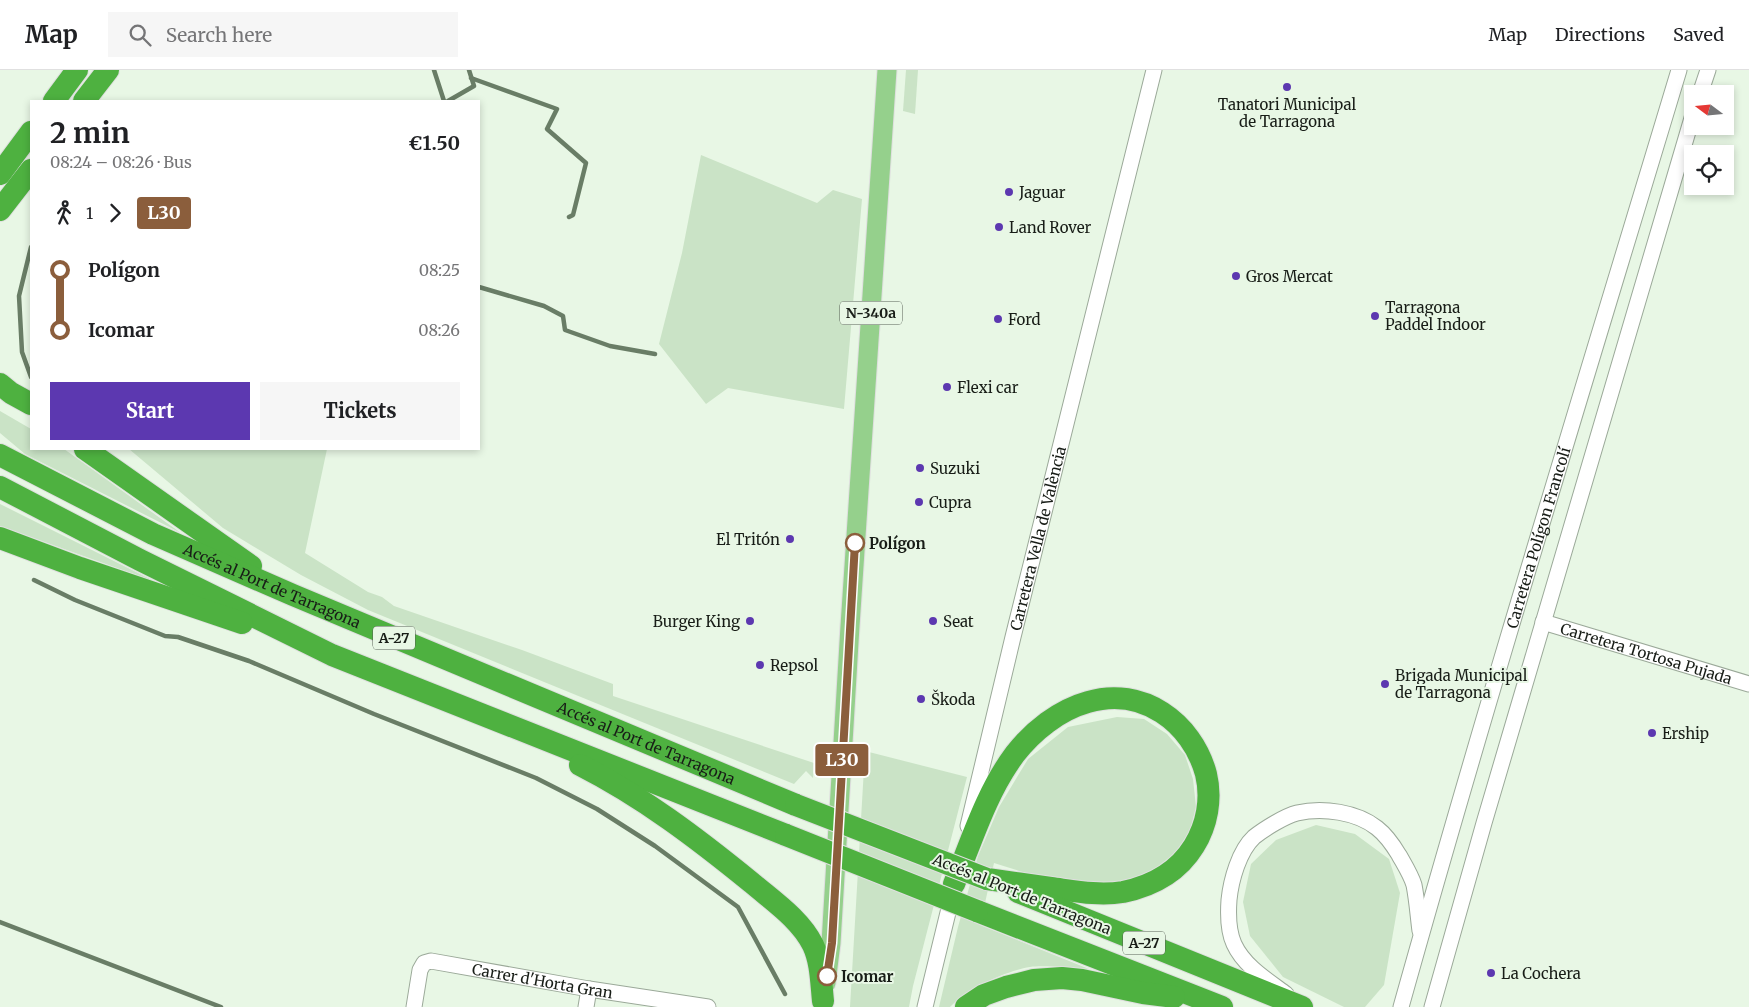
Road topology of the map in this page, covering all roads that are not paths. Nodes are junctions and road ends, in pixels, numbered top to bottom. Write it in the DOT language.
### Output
graph roads {
  1 [pos="77,70"];
  2 [pos="108,70"];
  3 [pos="887,70"];
  4 [pos="1154,70"];
  5 [pos="1679,70"];
  6 [pos="1708,70"];
  7 [pos="1703,85"];
  8 [pos="55,100"];
  9 [pos="85,100"];
  10 [pos="30,133"];
  11 [pos="1687,135"];
  12 [pos="30,171"];
  13 [pos="0,174"];
  14 [pos="3,208"];
  15 [pos="0,384"];
  16 [pos="0,396"];
  17 [pos="30,403"];
  18 [pos="30,416"];
  19 [pos="85,450"];
  20 [pos="101,450"];
  21 [pos="0,455"];
  22 [pos="0,487"];
  23 [pos="169,508"];
  24 [pos="0,538"];
  25 [pos="293,596"];
  26 [pos="1543,622"];
  27 [pos="278,630"];
  28 [pos="1749,684"];
  29 [pos="459,704"];
  30 [pos="987,879"];
  31 [pos="954,884"];
  32 [pos="1420,938"];
  33 [pos="589,989"];
  34 [pos="823,1004"];
  35 [pos="1216,1005"];
  36 [pos="414,1007"];
  37 [pos="586,1007"];
  38 [pos="708,1007"];
  39 [pos="925,1007"];
  40 [pos="966,1007"];
  41 [pos="1302,1007"];
  42 [pos="1401,1007"];
  43 [pos="1432,1007"];
  1 -- 8 [label="highway"];
  2 -- 9 [label="highway"];
  3 -- 34 [label="main road, N-340a"];
  4 -- 31 [label="street, Carretera Vella de València"];
  5 -- 32 [label="street, Carretera Polígon Francolí"];
  6 -- 7 [label="street"];
  10 -- 13 [label="highway"];
  11 -- 26 [label="street, Carretera Polígon Francolí"];
  12 -- 14 [label="highway"];
  15 -- 17 [label="highway"];
  16 -- 18 [label="highway"];
  19 -- 23 [label="highway"];
  20 -- 23 [label="highway"];
  21 -- 25 [label="highway, Accés al Port de Tarragona / A-27"];
  22 -- 27 [label="highway, Accés al Port de Tarragona / A-27"];
  23 -- 25 [label="highway"];
  24 -- 27 [label="highway"];
  25 -- 30 [label="highway, Accés al Port de Tarragona / A-27, bridge"];
  26 -- 28 [label="street, Carretera Tortosa Pujada"];
  26 -- 43 [label="street, Carretera Polígon Francolí"];
  27 -- 29 [label="highway, Accés al Port de Tarragona / A-27"];
  29 -- 34 [label="highway"];
  29 -- 35 [label="highway, Accés al Port de Tarragona / A-27, bridge"];
  30 -- 31 [label="highway"];
  30 -- 41 [label="highway, Accés al Port de Tarragona / A-27"];
  31 -- 39 [label="street, Carretera Vella de València"];
  32 -- 41 [label="street"];
  32 -- 42 [label="street, Carretera Polígon Francolí"];
  33 -- 36 [label="street, Carrer d'Horta Gran"];
  33 -- 37 [label="street"];
  33 -- 38 [label="street, Carrer d'Horta Gran"];
  35 -- 40 [label="highway"];
}
